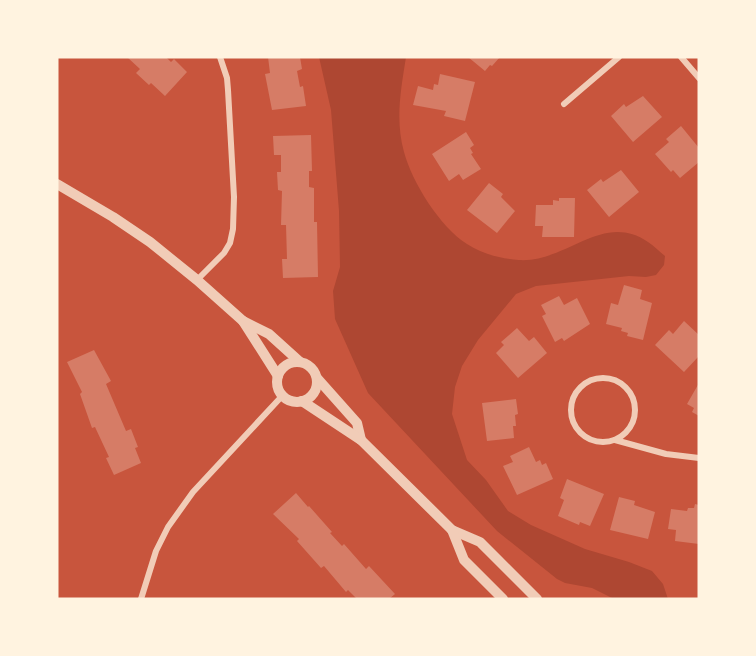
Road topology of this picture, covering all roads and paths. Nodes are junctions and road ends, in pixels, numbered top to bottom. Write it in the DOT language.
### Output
graph roads {
  1 [pos="220,57"];
  2 [pos="619,57"];
  3 [pos="681,57"];
  4 [pos="699,78"];
  5 [pos="564,104"];
  6 [pos="57,184"];
  7 [pos="197,280"];
  8 [pos="243,321"];
  9 [pos="300,362"];
  10 [pos="278,376"];
  11 [pos="317,378"];
  12 [pos="283,395"];
  13 [pos="302,401"];
  14 [pos="361,440"];
  15 [pos="615,440"];
  16 [pos="699,458"];
  17 [pos="452,530"];
  18 [pos="141,599"];
  19 [pos="504,599"];
  20 [pos="537,599"];
  1 -- 7 [label="street"];
  2 -- 5 [label="street"];
  3 -- 4 [label="street"];
  6 -- 7 [label="street"];
  7 -- 8 [label="street"];
  8 -- 9 [label="street"];
  8 -- 10 [label="street"];
  9 -- 10 [label="street"];
  9 -- 11 [label="street"];
  10 -- 12 [label="street"];
  11 -- 13 [label="street"];
  11 -- 14 [label="street"];
  12 -- 13 [label="street"];
  12 -- 18 [label="street"];
  13 -- 14 [label="street"];
  14 -- 17 [label="street"];
  15 -- 15 [label="street"];
  15 -- 16 [label="street"];
  17 -- 19 [label="street"];
  17 -- 20 [label="street"];
}
